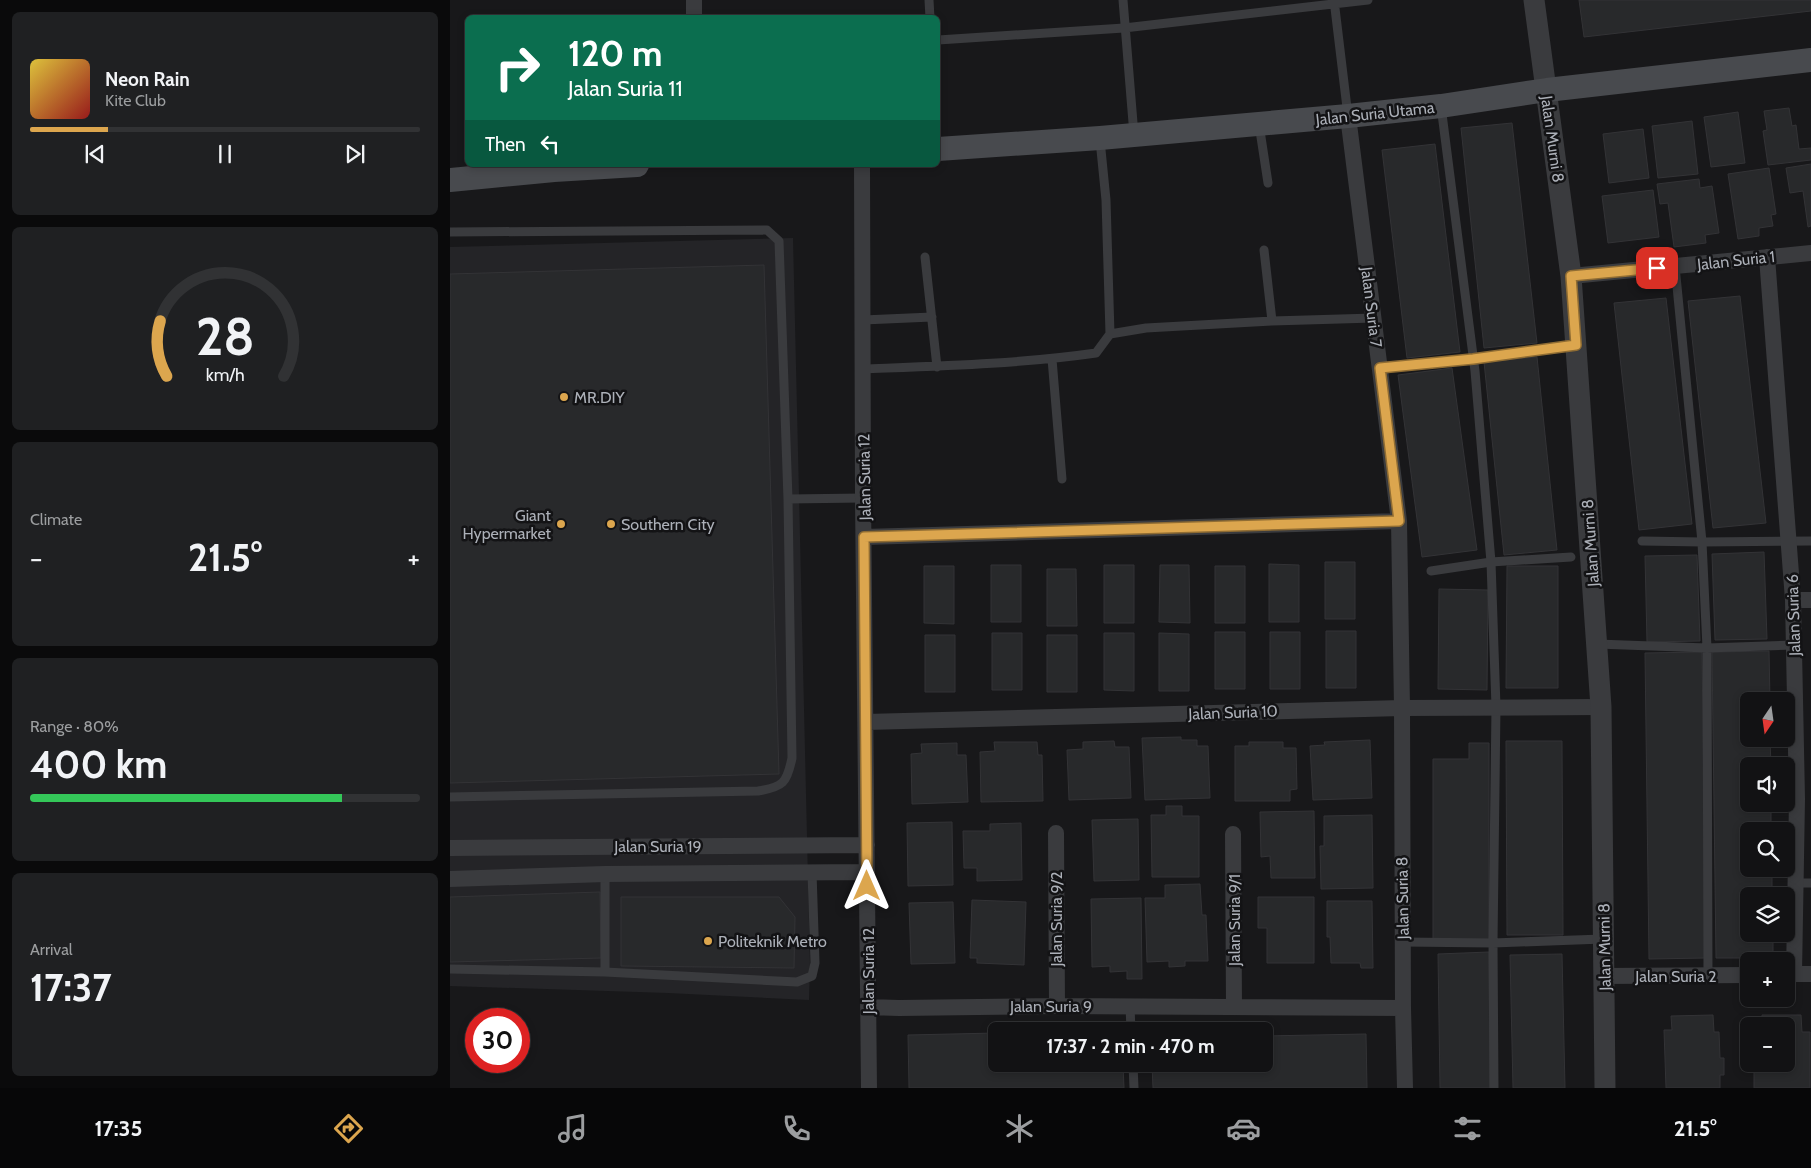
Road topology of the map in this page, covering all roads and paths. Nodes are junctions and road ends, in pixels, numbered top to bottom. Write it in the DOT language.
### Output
graph roads {
  1 [pos="694,0"];
  2 [pos="929,0"];
  3 [pos="1123,0"];
  4 [pos="1368,0"];
  5 [pos="1534,0"];
  6 [pos="1334,2"];
  7 [pos="694,15"];
  8 [pos="930,15"];
  9 [pos="1124,28"];
  10 [pos="940,40"];
  11 [pos="1811,60"];
  12 [pos="1546,90"];
  13 [pos="1441,106"];
  14 [pos="1348,116"];
  15 [pos="1259,124"];
  16 [pos="1134,135"];
  17 [pos="1100,138"];
  18 [pos="940,150"];
  19 [pos="554,167"];
  20 [pos="862,167"];
  21 [pos="450,180"];
  22 [pos="1268,183"];
  23 [pos="450,232"];
  24 [pos="1264,250"];
  25 [pos="1811,253"];
  26 [pos="1767,256"];
  27 [pos="925,257"];
  28 [pos="1674,266"];
  29 [pos="1571,276"];
  30 [pos="932,317"];
  31 [pos="1374,318"];
  32 [pos="863,320"];
  33 [pos="1272,321"];
  34 [pos="1110,334"];
  35 [pos="1576,345"];
  36 [pos="1052,359"];
  37 [pos="1473,359"];
  38 [pos="937,367"];
  39 [pos="1380,368"];
  40 [pos="863,369"];
  41 [pos="1062,479"];
  42 [pos="863,498"];
  43 [pos="788,499"];
  44 [pos="1399,521"];
  45 [pos="864,537"];
  46 [pos="1642,541"];
  47 [pos="1789,541"];
  48 [pos="1811,541"];
  49 [pos="1702,542"];
  50 [pos="1571,557"];
  51 [pos="1491,562"];
  52 [pos="1431,571"];
  53 [pos="1794,600"];
  54 [pos="1811,600"];
  55 [pos="1597,644"];
  56 [pos="1794,645"];
  57 [pos="1707,648"];
  58 [pos="1601,707"];
  59 [pos="1402,708"];
  60 [pos="1496,708"];
  61 [pos="866,722"];
  62 [pos="450,797"];
  63 [pos="1804,799"];
  64 [pos="1056,833"];
  65 [pos="1233,834"];
  66 [pos="867,845"];
  67 [pos="450,848"];
  68 [pos="812,872"];
  69 [pos="867,872"];
  70 [pos="605,874"];
  71 [pos="450,879"];
  72 [pos="1803,883"];
  73 [pos="1604,939"];
  74 [pos="1403,942"];
  75 [pos="1493,943"];
  76 [pos="1793,952"];
  77 [pos="450,969"];
  78 [pos="605,972"];
  79 [pos="1795,974"];
  80 [pos="1811,974"];
  81 [pos="1740,975"];
  82 [pos="1604,976"];
  83 [pos="1708,976"];
  84 [pos="1056,1006"];
  85 [pos="1130,1006"];
  86 [pos="868,1007"];
  87 [pos="1234,1007"];
  88 [pos="1403,1008"];
  89 [pos="1131,1022"];
  90 [pos="1133,1072"];
  91 [pos="868,1088"];
  92 [pos="1134,1088"];
  93 [pos="1406,1088"];
  94 [pos="1494,1088"];
  95 [pos="1605,1088"];
  1 -- 7 [label="street"];
  2 -- 8 [label="lane"];
  3 -- 9 [label="lane"];
  4 -- 6 [label="lane"];
  5 -- 12 [label="street, Jalan Murni 8"];
  6 -- 9 [label="lane"];
  6 -- 14 [label="lane"];
  9 -- 10 [label="lane"];
  9 -- 16 [label="lane"];
  11 -- 12 [label="main road, Jalan Suria Utama"];
  12 -- 13 [label="main road, Jalan Suria Utama"];
  12 -- 29 [label="street, Jalan Murni 8"];
  13 -- 14 [label="main road, Jalan Suria Utama"];
  13 -- 37 [label="lane"];
  14 -- 15 [label="main road, Jalan Suria Utama"];
  14 -- 31 [label="street, Jalan Suria 7"];
  15 -- 16 [label="main road, Jalan Suria Utama"];
  15 -- 22 [label="lane"];
  16 -- 17 [label="main road, Jalan Suria Utama"];
  17 -- 18 [label="main road, Jalan Suria Utama"];
  17 -- 34 [label="lane"];
  19 -- 21 [label="main road"];
  20 -- 32 [label="street, Jalan Suria 12"];
  23 -- 43 [label="lane"];
  24 -- 33 [label="lane"];
  25 -- 26 [label="street, Jalan Suria 1"];
  26 -- 28 [label="street, Jalan Suria 1"];
  26 -- 47 [label="street, Jalan Suria 6"];
  27 -- 30 [label="lane"];
  28 -- 29 [label="street, Jalan Suria 1"];
  28 -- 49 [label="lane"];
  29 -- 35 [label="street, Jalan Murni 8"];
  30 -- 32 [label="lane"];
  30 -- 38 [label="lane"];
  31 -- 33 [label="lane"];
  31 -- 39 [label="street, Jalan Suria 7"];
  32 -- 40 [label="street, Jalan Suria 12"];
  33 -- 34 [label="lane"];
  34 -- 36 [label="lane"];
  35 -- 37 [label="lane"];
  35 -- 55 [label="street, Jalan Murni 8"];
  36 -- 38 [label="lane"];
  36 -- 41 [label="lane"];
  37 -- 39 [label="lane"];
  37 -- 51 [label="lane"];
  38 -- 40 [label="lane"];
  39 -- 44 [label="street, Jalan Suria 7"];
  40 -- 42 [label="street, Jalan Suria 12"];
  42 -- 43 [label="lane"];
  42 -- 45 [label="street, Jalan Suria 12"];
  43 -- 62 [label="lane"];
  44 -- 45 [label="street"];
  44 -- 59 [label="street, Jalan Suria 7"];
  45 -- 61 [label="street, Jalan Suria 12"];
  46 -- 49 [label="lane"];
  47 -- 48 [label="lane"];
  47 -- 49 [label="lane"];
  47 -- 53 [label="street, Jalan Suria 6"];
  49 -- 57 [label="lane"];
  50 -- 51 [label="lane"];
  51 -- 52 [label="lane"];
  51 -- 60 [label="lane"];
  53 -- 54 [label="street"];
  53 -- 56 [label="street, Jalan Suria 6"];
  55 -- 57 [label="lane"];
  55 -- 58 [label="street, Jalan Murni 8"];
  56 -- 57 [label="lane"];
  56 -- 63 [label="street, Jalan Suria 6"];
  57 -- 83 [label="lane"];
  58 -- 60 [label="street, Jalan Suria 10"];
  58 -- 73 [label="street, Jalan Murni 8"];
  59 -- 60 [label="street, Jalan Suria 10"];
  59 -- 61 [label="street, Jalan Suria 10"];
  59 -- 74 [label="street, Jalan Suria 8"];
  60 -- 75 [label="lane"];
  61 -- 66 [label="street, Jalan Suria 12"];
  63 -- 72 [label="street, Jalan Suria 6"];
  64 -- 84 [label="street, Jalan Suria 9/2"];
  65 -- 87 [label="street, Jalan Suria 9/1"];
  66 -- 67 [label="street, Jalan Suria 19"];
  66 -- 69 [label="street, Jalan Suria 12"];
  68 -- 69 [label="street"];
  68 -- 70 [label="street"];
  68 -- 78 [label="lane"];
  69 -- 86 [label="street, Jalan Suria 12"];
  70 -- 71 [label="street"];
  70 -- 78 [label="lane"];
  72 -- 76 [label="street, Jalan Suria 6"];
  73 -- 75 [label="lane"];
  73 -- 82 [label="street, Jalan Murni 8"];
  74 -- 75 [label="lane"];
  74 -- 88 [label="street, Jalan Suria 8"];
  75 -- 94 [label="lane"];
  77 -- 78 [label="lane"];
  79 -- 80 [label="street"];
  81 -- 83 [label="street, Jalan Suria 2"];
  82 -- 83 [label="street, Jalan Suria 2"];
  82 -- 95 [label="street, Jalan Murni 8"];
  84 -- 85 [label="street, Jalan Suria 9"];
  84 -- 86 [label="street, Jalan Suria 9"];
  85 -- 87 [label="street, Jalan Suria 9"];
  85 -- 89 [label="lane"];
  86 -- 91 [label="street, Jalan Suria 12"];
  87 -- 88 [label="street, Jalan Suria 9"];
  88 -- 93 [label="street, Jalan Suria 8"];
  90 -- 92 [label="lane"];
}
